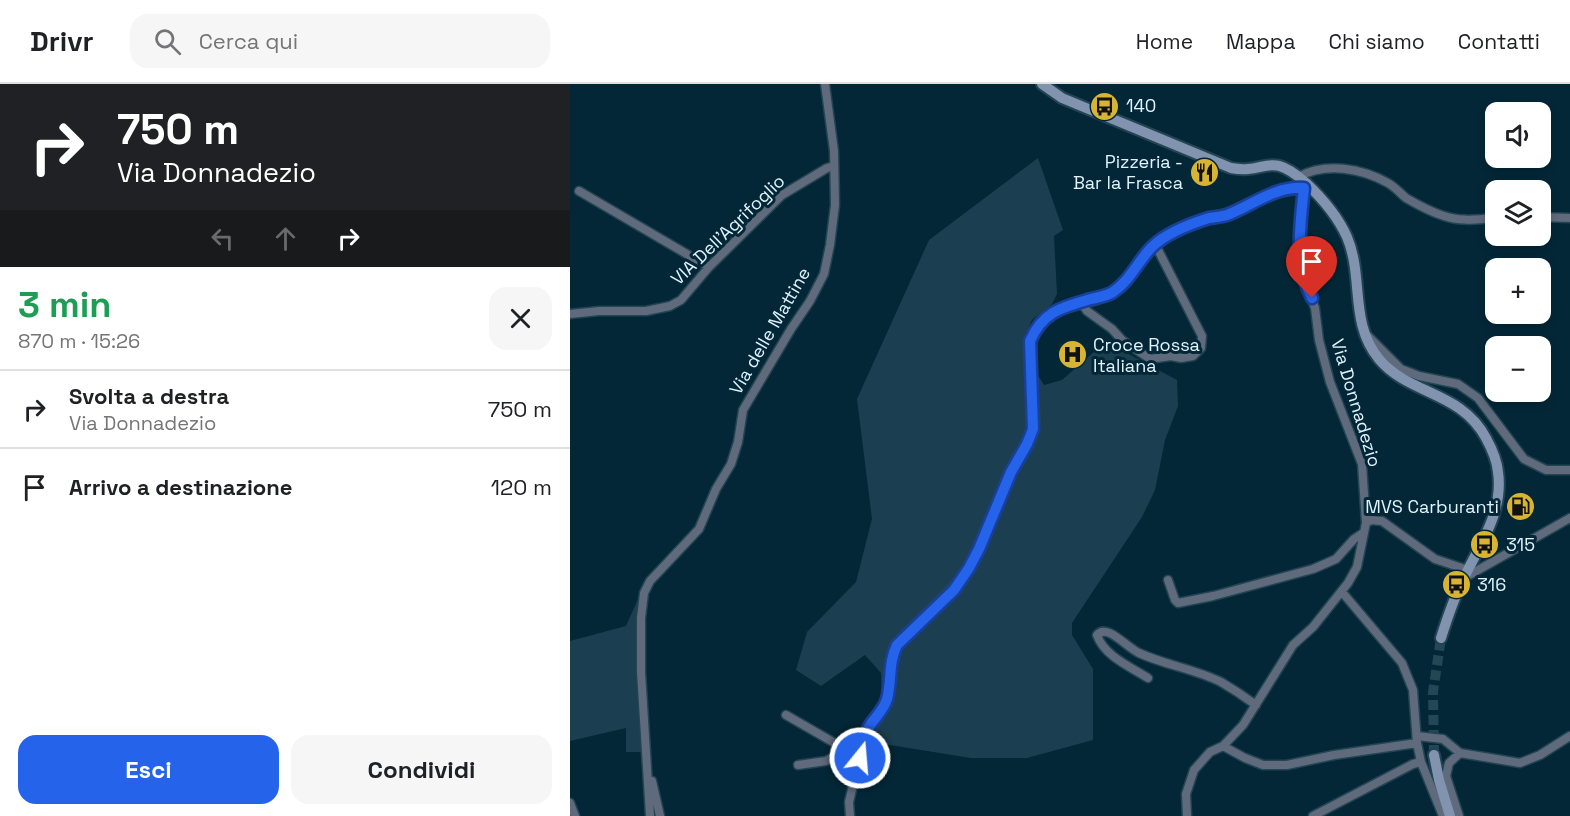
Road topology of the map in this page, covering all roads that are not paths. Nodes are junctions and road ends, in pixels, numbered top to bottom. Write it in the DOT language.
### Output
graph roads {
  1 [pos="825,84"];
  2 [pos="1042,84"];
  3 [pos="1281,165"];
  4 [pos="834,166"];
  5 [pos="1298,177"];
  6 [pos="1288,186"];
  7 [pos="1309,189"];
  8 [pos="579,191"];
  9 [pos="1551,217"];
  10 [pos="1485,218"];
  11 [pos="1570,218"];
  12 [pos="1155,244"];
  13 [pos="709,267"];
  14 [pos="1081,302"];
  15 [pos="570,314"];
  16 [pos="1364,332"];
  17 [pos="1570,470"];
  18 [pos="1570,518"];
  19 [pos="1366,523"];
  20 [pos="1363,533"];
  21 [pos="1465,574"];
  22 [pos="1168,580"];
  23 [pos="1342,592"];
  24 [pos="1441,638"];
  25 [pos="1148,678"];
  26 [pos="1256,705"];
  27 [pos="786,715"];
  28 [pos="1570,736"];
  29 [pos="864,739"];
  30 [pos="1417,739"];
  31 [pos="1223,746"];
  32 [pos="845,749"];
  33 [pos="1460,753"];
  34 [pos="1434,755"];
  35 [pos="1421,762"];
  36 [pos="798,765"];
  37 [pos="649,772"];
  38 [pos="570,802"];
  39 [pos="575,816"];
  40 [pos="650,816"];
  41 [pos="660,816"];
  42 [pos="849,816"];
  43 [pos="1187,816"];
  44 [pos="1313,816"];
  45 [pos="1443,816"];
  46 [pos="1450,816"];
  47 [pos="1459,816"];
  1 -- 4 [label="street, Via delle Mattine"];
  2 -- 3 [label="main road"];
  3 -- 5 [label="main road"];
  3 -- 6 [label="main road"];
  4 -- 13 [label="street, VIA Dell'Agrifoglio"];
  4 -- 37 [label="street, Via delle Mattine"];
  5 -- 6 [label="main road"];
  5 -- 7 [label="main road"];
  5 -- 10 [label="street"];
  6 -- 7 [label="main road"];
  6 -- 12 [label="main road"];
  7 -- 16 [label="main road"];
  7 -- 19 [label="street, Via Donnadezio"];
  8 -- 13 [label="street"];
  9 -- 11 [label="street"];
  12 -- 14 [label="main road"];
  12 -- 14 [label="street"];
  13 -- 15 [label="street, VIA Dell'Agrifoglio"];
  14 -- 29 [label="main road"];
  16 -- 17 [label="street"];
  16 -- 21 [label="main road"];
  18 -- 21 [label="street"];
  19 -- 20 [label="street, Via Donnadezio"];
  19 -- 21 [label="street"];
  20 -- 22 [label="street"];
  20 -- 23 [label="street, Via Donnadezio"];
  21 -- 24 [label="main road"];
  23 -- 26 [label="street, Via Donnadezio"];
  23 -- 30 [label="street"];
  25 -- 26 [label="street"];
  26 -- 31 [label="street, Via Donnadezio"];
  27 -- 32 [label="street"];
  28 -- 33 [label="street"];
  29 -- 32 [label="street"];
  29 -- 42 [label="street"];
  30 -- 31 [label="street"];
  30 -- 33 [label="street"];
  30 -- 35 [label="street"];
  31 -- 43 [label="street, Via Donnadezio"];
  32 -- 36 [label="street"];
  33 -- 47 [label="street"];
  34 -- 46 [label="main road"];
  35 -- 44 [label="street"];
  35 -- 45 [label="street"];
  37 -- 40 [label="street, Via delle Mattine"];
  37 -- 41 [label="street"];
  38 -- 39 [label="street"];
}
